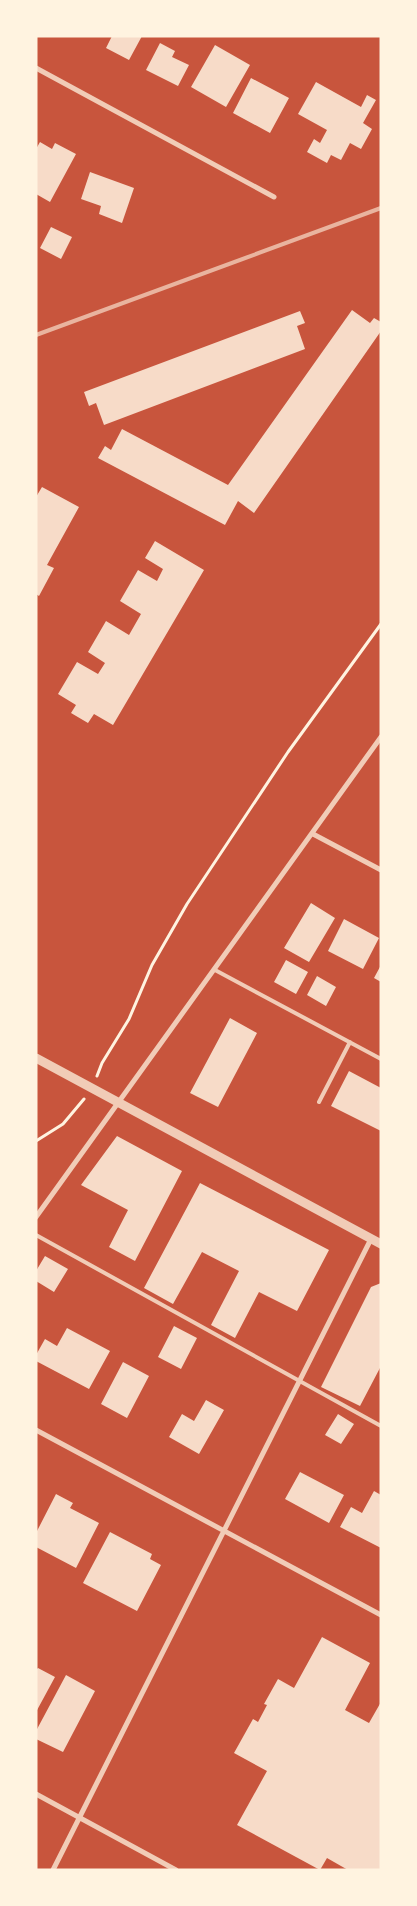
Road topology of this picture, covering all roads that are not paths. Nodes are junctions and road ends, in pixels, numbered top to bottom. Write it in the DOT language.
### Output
graph roads {
  1 [pos="36,68"];
  2 [pos="274,197"];
  3 [pos="381,737"];
  4 [pos="313,834"];
  5 [pos="381,870"];
  6 [pos="215,970"];
  7 [pos="350,1042"];
  8 [pos="36,1058"];
  9 [pos="381,1059"];
  10 [pos="120,1102"];
  11 [pos="319,1102"];
  12 [pos="36,1217"];
  13 [pos="36,1235"];
  14 [pos="371,1239"];
  15 [pos="381,1244"];
  16 [pos="299,1381"];
  17 [pos="381,1426"];
  18 [pos="36,1430"];
  19 [pos="224,1530"];
  20 [pos="381,1615"];
  21 [pos="36,1794"];
  22 [pos="79,1818"];
  23 [pos="53,1870"];
  24 [pos="176,1870"];
  1 -- 2 [label="street"];
  3 -- 4 [label="street"];
  4 -- 5 [label="street"];
  4 -- 6 [label="street"];
  6 -- 7 [label="lane"];
  6 -- 10 [label="street"];
  7 -- 9 [label="lane"];
  7 -- 11 [label="lane"];
  8 -- 10 [label="street"];
  10 -- 12 [label="street"];
  10 -- 14 [label="street"];
  13 -- 16 [label="lane"];
  14 -- 15 [label="street"];
  14 -- 16 [label="street"];
  16 -- 17 [label="lane"];
  16 -- 19 [label="street"];
  18 -- 19 [label="street"];
  19 -- 20 [label="street"];
  19 -- 22 [label="street"];
  21 -- 22 [label="street"];
  22 -- 23 [label="street"];
  22 -- 24 [label="street"];
}
